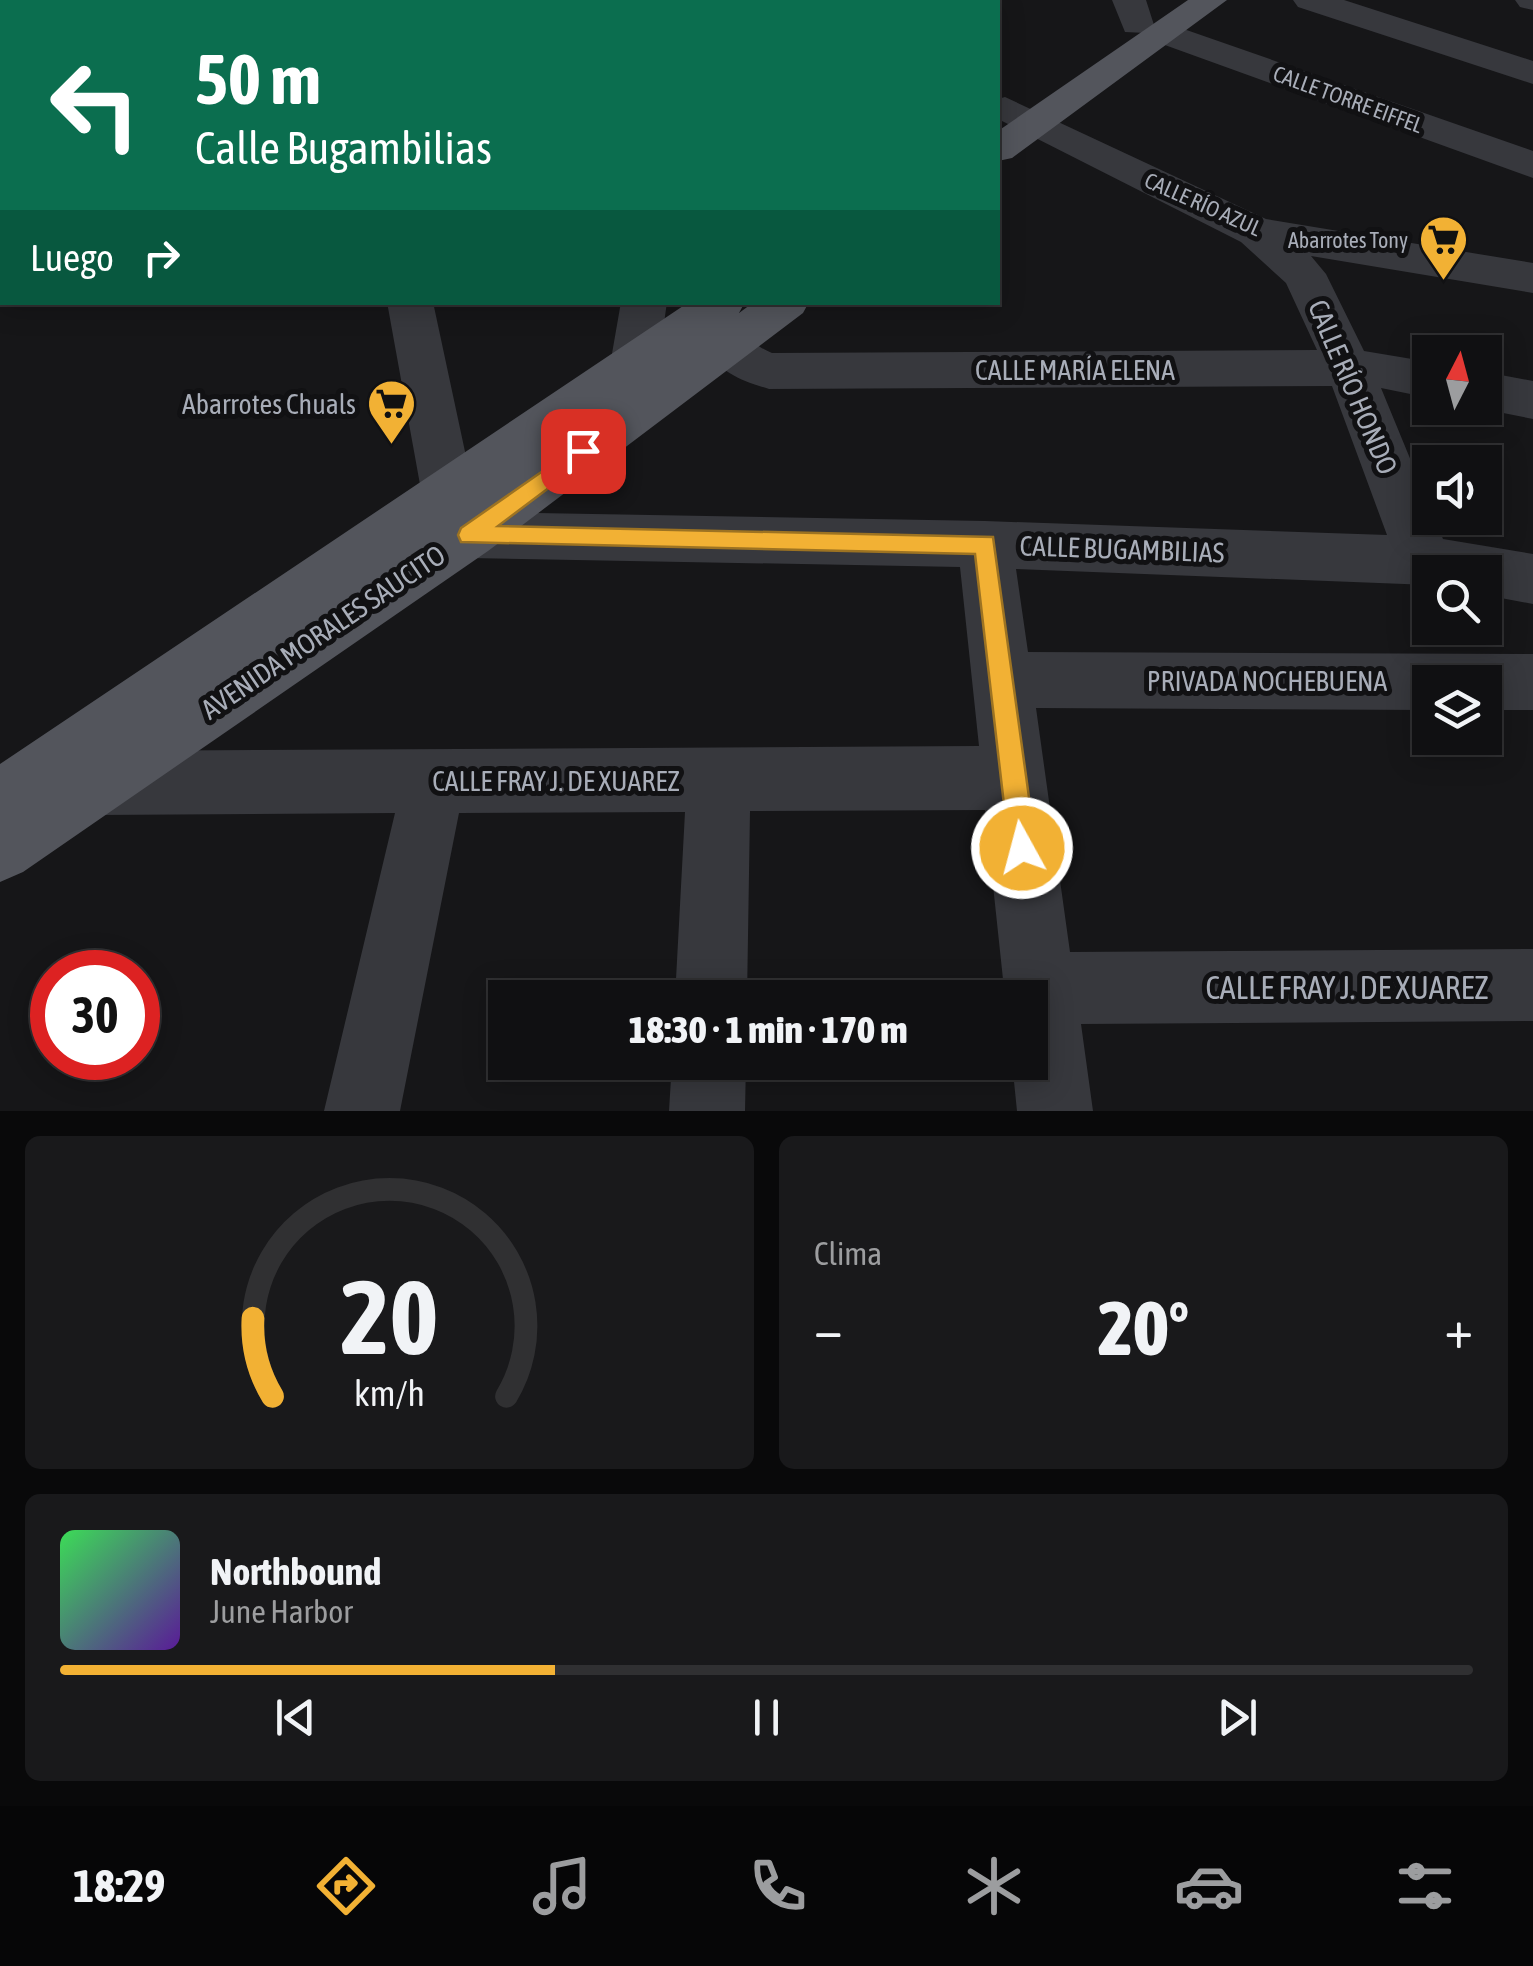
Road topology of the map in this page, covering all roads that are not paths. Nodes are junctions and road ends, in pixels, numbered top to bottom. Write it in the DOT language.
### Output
graph roads {
  1 [pos="1210,0"];
  2 [pos="1310,0"];
  3 [pos="1151,14"];
  4 [pos="1533,73"];
  5 [pos="1011,115"];
  6 [pos="1000,143"];
  7 [pos="1533,165"];
  8 [pos="1256,232"];
  9 [pos="1533,278"];
  10 [pos="411,305"];
  11 [pos="644,305"];
  12 [pos="779,305"];
  13 [pos="725,324"];
  14 [pos="634,365"];
  15 [pos="1349,368"];
  16 [pos="1412,376"];
  17 [pos="1502,394"];
  18 [pos="1533,400"];
  19 [pos="458,512"];
  20 [pos="985,544"];
  21 [pos="1422,555"];
  22 [pos="1412,560"];
  23 [pos="1502,574"];
  24 [pos="1533,579"];
  25 [pos="1002,680"];
  26 [pos="1533,682"];
  27 [pos="1014,778"];
  28 [pos="719,780"];
  29 [pos="434,781"];
  30 [pos="97,783"];
  31 [pos="0,802"];
  32 [pos="0,849"];
  33 [pos="713,980"];
  34 [pos="1039,980"];
  35 [pos="1533,986"];
  36 [pos="1048,988"];
  37 [pos="1048,1054"];
  38 [pos="709,1080"];
  39 [pos="362,1111"];
  40 [pos="708,1111"];
  41 [pos="1055,1111"];
  1 -- 3 [label="main road"];
  2 -- 4 [label="street"];
  3 -- 5 [label="main road"];
  3 -- 7 [label="street, CALLE TORRE EIFFEL"];
  5 -- 6 [label="main road"];
  5 -- 8 [label="street, CALLE RÍO AZUL"];
  8 -- 9 [label="street, CALLE RÍO AZUL"];
  8 -- 15 [label="street, CALLE RÍO HONDO"];
  10 -- 19 [label="street"];
  11 -- 14 [label="street"];
  12 -- 13 [label="main road, AVENIDA MORALES SAUCITO"];
  13 -- 14 [label="main road, AVENIDA MORALES SAUCITO"];
  13 -- 15 [label="street, CALLE MARÍA ELENA"];
  13 -- 19 [label="main road, AVENIDA MORALES SAUCITO"];
  14 -- 19 [label="main road, AVENIDA MORALES SAUCITO"];
  15 -- 16 [label="street, CALLE MARÍA ELENA"];
  15 -- 21 [label="street, CALLE RÍO HONDO"];
  17 -- 18 [label="street"];
  19 -- 20 [label="street, CALLE BUGAMBILIAS"];
  19 -- 30 [label="main road, AVENIDA MORALES SAUCITO"];
  19 -- 31 [label="main road, AVENIDA MORALES SAUCITO"];
  20 -- 22 [label="street, CALLE BUGAMBILIAS"];
  20 -- 25 [label="street"];
  23 -- 24 [label="street, CALLE BUGAMBILIAS"];
  25 -- 26 [label="street, PRIVADA NOCHEBUENA"];
  25 -- 27 [label="street"];
  27 -- 28 [label="street, CALLE FRAY J. DE XUAREZ"];
  27 -- 34 [label="street"];
  28 -- 29 [label="street, CALLE FRAY J. DE XUAREZ"];
  28 -- 33 [label="street"];
  29 -- 30 [label="street, CALLE FRAY J. DE XUAREZ"];
  29 -- 39 [label="street"];
  30 -- 32 [label="main road, AVENIDA MORALES SAUCITO"];
  35 -- 36 [label="street, CALLE FRAY J. DE XUAREZ"];
  37 -- 41 [label="street"];
  38 -- 40 [label="street"];
}
